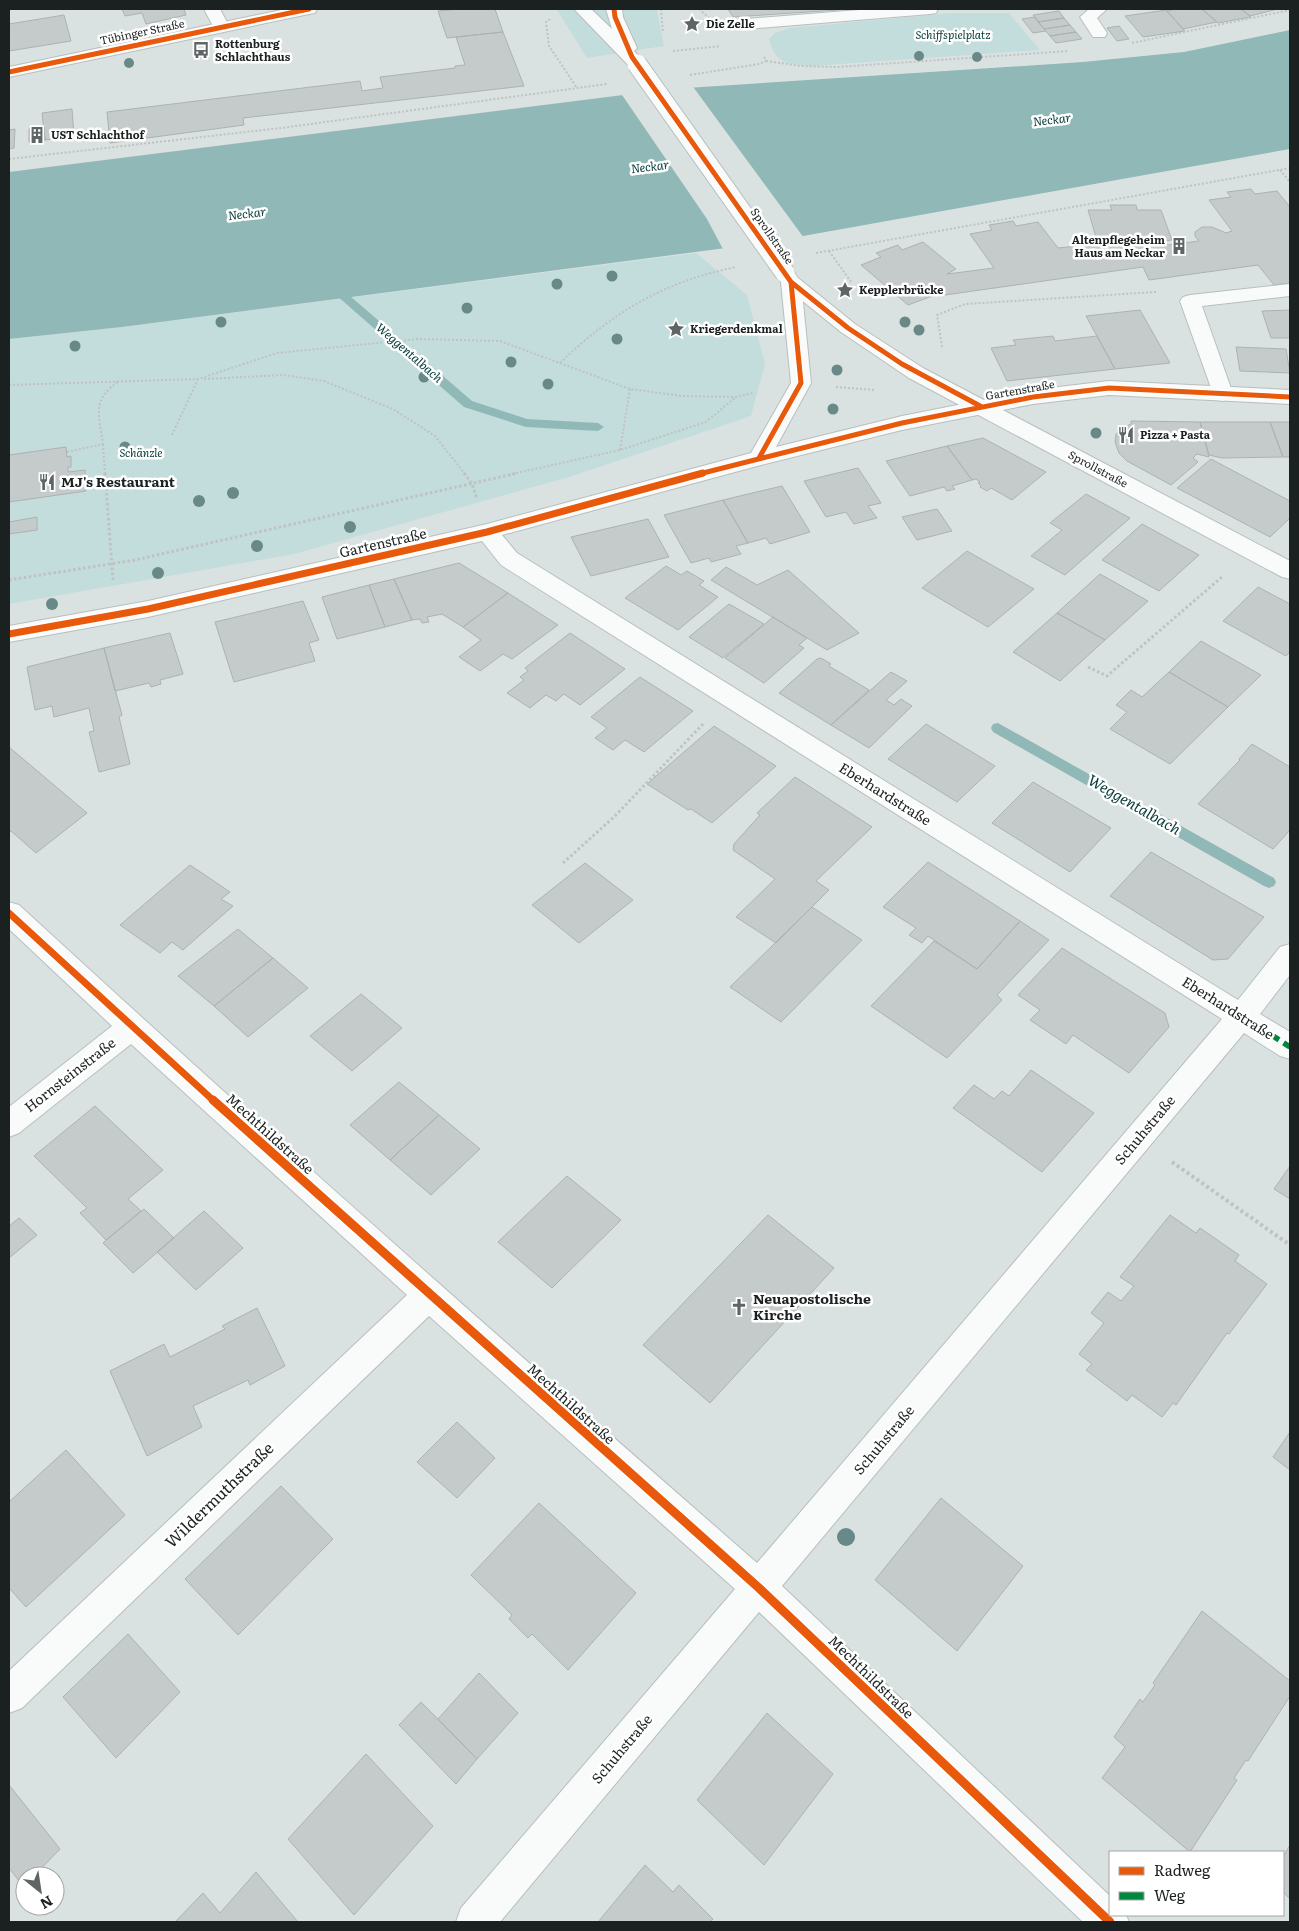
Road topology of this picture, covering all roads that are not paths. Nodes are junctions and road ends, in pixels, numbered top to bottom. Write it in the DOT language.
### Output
graph roads {
  1 [pos="212,9"];
  2 [pos="309,9"];
  3 [pos="582,9"];
  4 [pos="614,9"];
  5 [pos="930,9"];
  6 [pos="1100,9"];
  7 [pos="746,24"];
  8 [pos="220,26"];
  9 [pos="1099,32"];
  10 [pos="634,61"];
  11 [pos="9,72"];
  12 [pos="788,278"];
  13 [pos="1290,290"];
  14 [pos="1222,394"];
  15 [pos="1290,397"];
  16 [pos="982,407"];
  17 [pos="759,458"];
  18 [pos="487,532"];
  19 [pos="1290,571"];
  20 [pos="9,634"];
  21 [pos="9,913"];
  22 [pos="1290,955"];
  23 [pos="1242,1016"];
  24 [pos="132,1027"];
  25 [pos="1290,1047"];
  26 [pos="9,1124"];
  27 [pos="429,1295"];
  28 [pos="759,1588"];
  29 [pos="9,1695"];
  30 [pos="474,1922"];
  31 [pos="1110,1922"];
  1 -- 8 [label="street"];
  2 -- 8 [label="street, Tübinger Straße"];
  3 -- 10 [label="street, Sprollstraße"];
  4 -- 10 [label="street, Sprollstraße"];
  5 -- 7 [label="street"];
  6 -- 9 [label="street"];
  8 -- 11 [label="street, Tübinger Straße"];
  10 -- 12 [label="street, Sprollstraße, bridge"];
  12 -- 16 [label="street, Sprollstraße"];
  12 -- 17 [label="street"];
  13 -- 14 [label="street"];
  14 -- 15 [label="street, Gartenstraße"];
  14 -- 16 [label="street, Gartenstraße"];
  16 -- 17 [label="street, Gartenstraße"];
  16 -- 19 [label="street, Sprollstraße"];
  17 -- 18 [label="street, Gartenstraße"];
  18 -- 20 [label="street, Gartenstraße"];
  18 -- 23 [label="street, Eberhardstraße"];
  21 -- 24 [label="street, Mechthildstraße"];
  22 -- 23 [label="street, Schuhstraße"];
  23 -- 25 [label="street, Eberhardstraße"];
  23 -- 28 [label="street, Schuhstraße"];
  24 -- 26 [label="street, Hornsteinstraße"];
  24 -- 27 [label="street, Mechthildstraße"];
  27 -- 28 [label="street, Mechthildstraße"];
  27 -- 29 [label="street, Wildermuthstraße"];
  28 -- 30 [label="street, Schuhstraße"];
  28 -- 31 [label="street, Mechthildstraße"];
}
